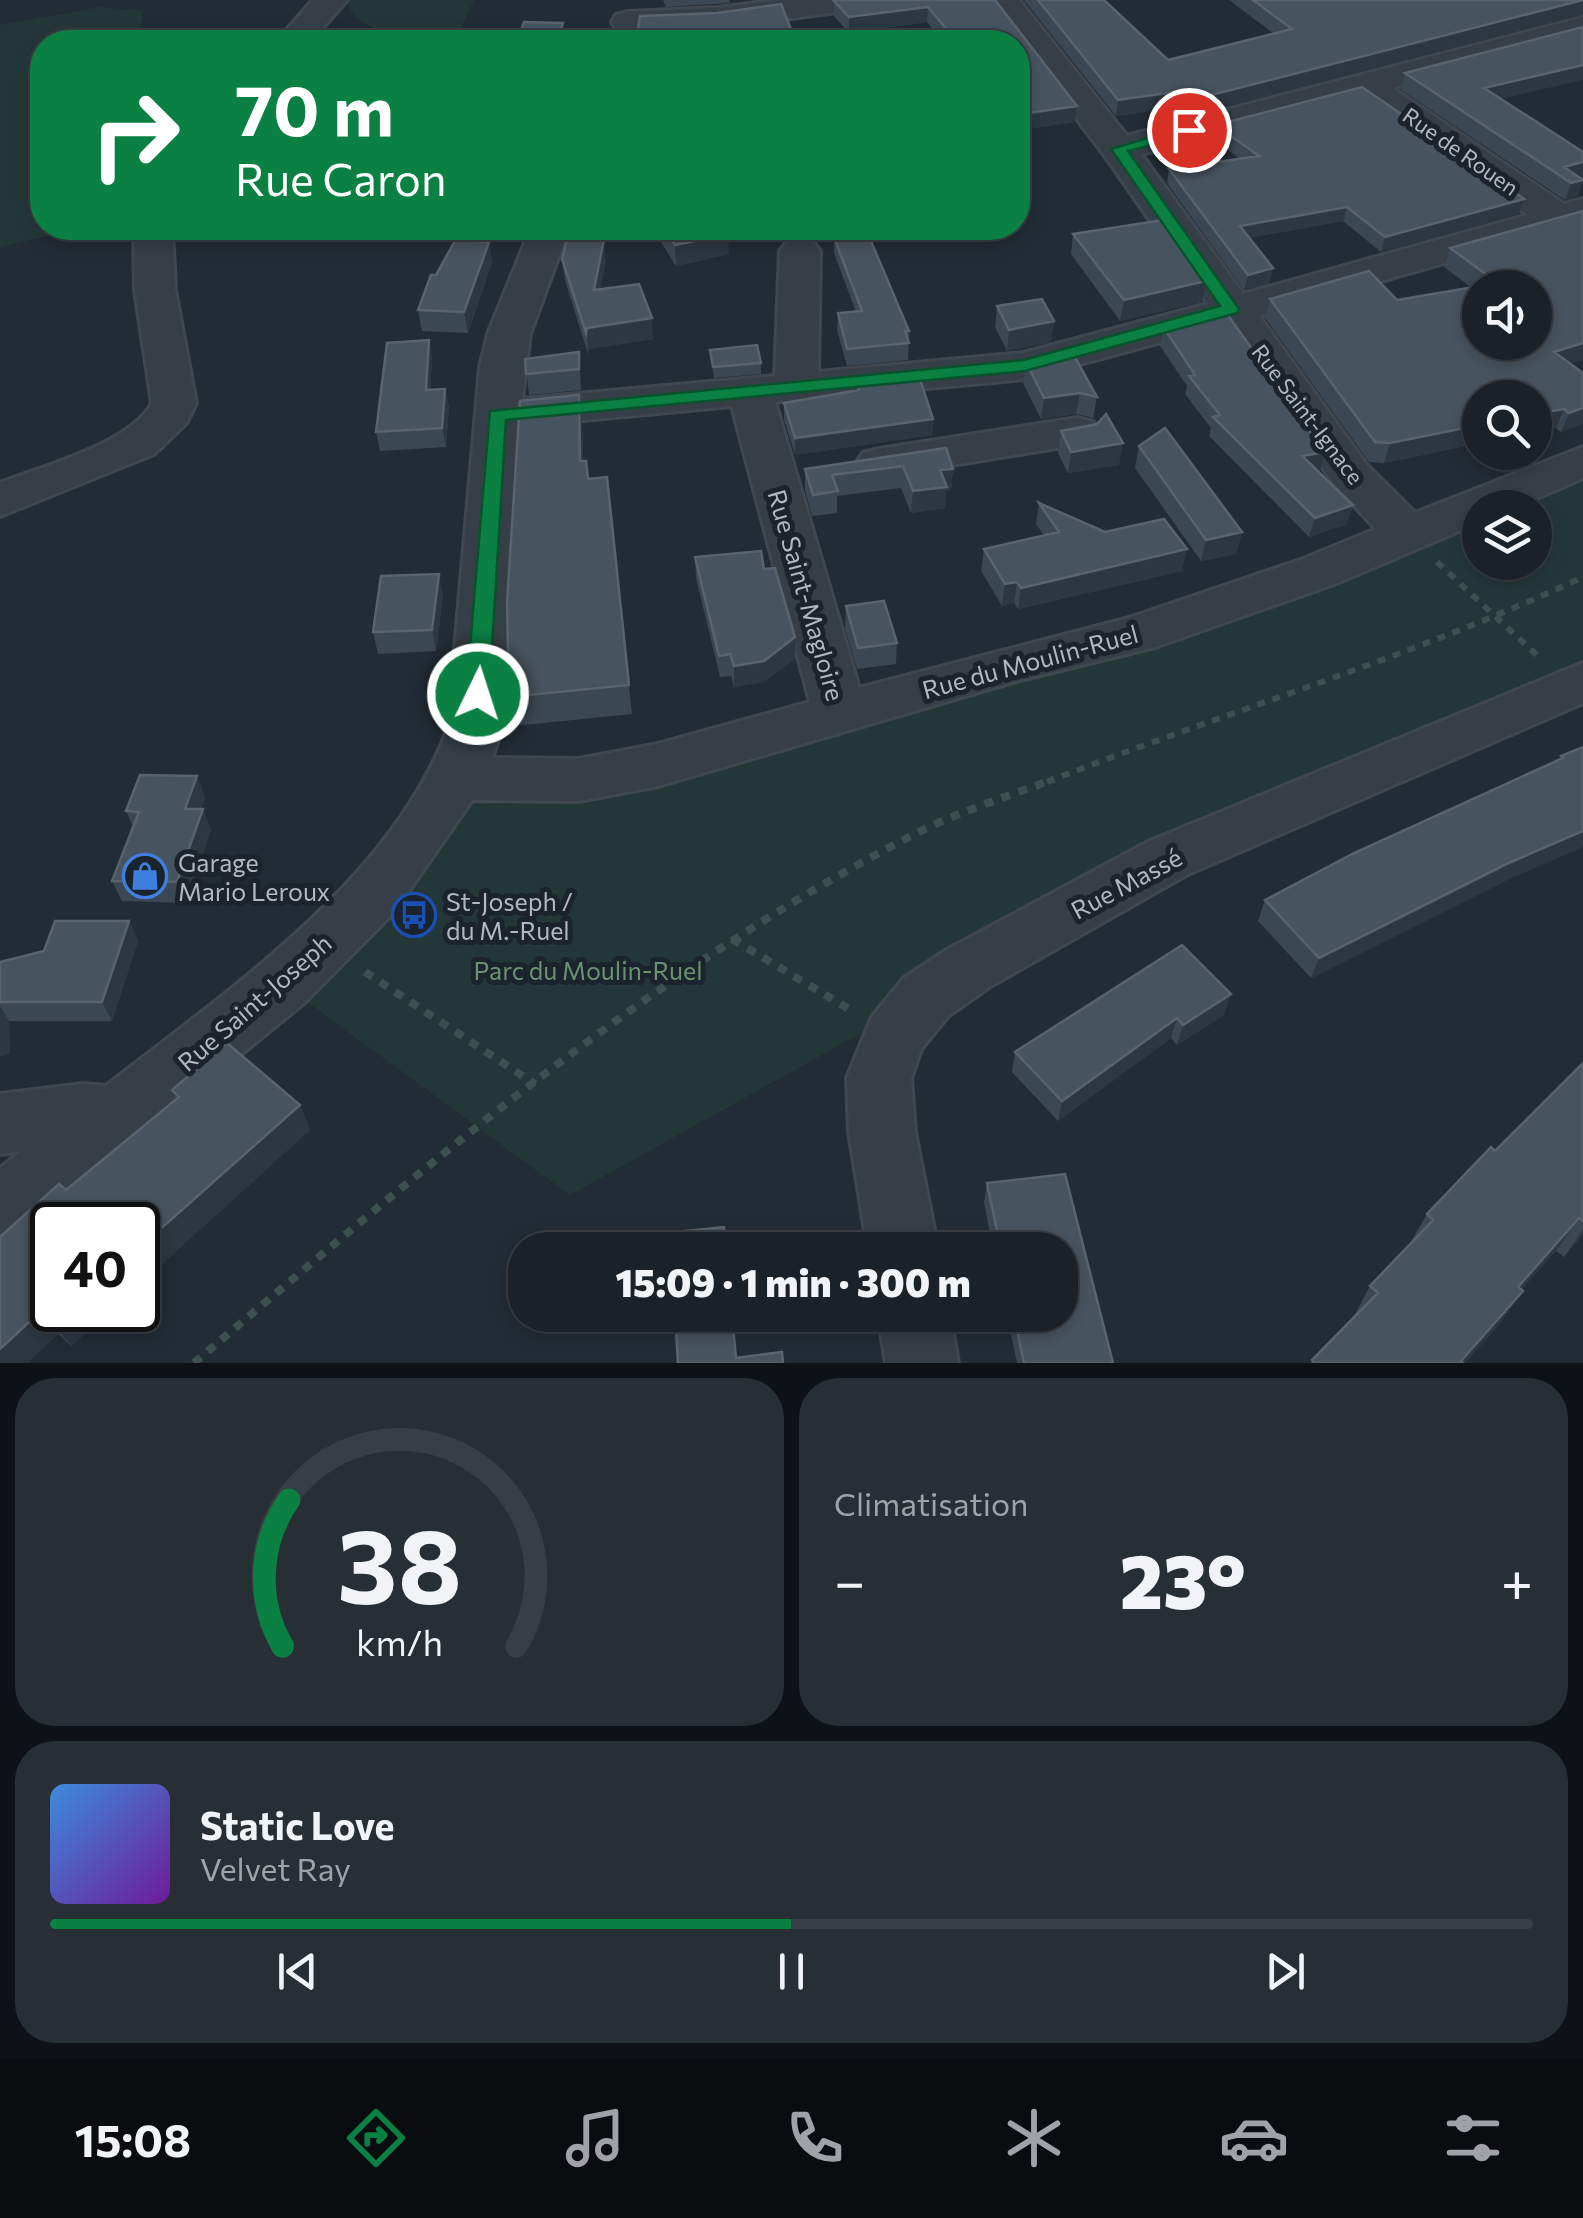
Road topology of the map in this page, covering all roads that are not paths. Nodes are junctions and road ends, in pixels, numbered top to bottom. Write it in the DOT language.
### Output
graph roads {
  1 [pos="331,0"];
  2 [pos="852,0"];
  3 [pos="1002,0"];
  4 [pos="628,21"];
  5 [pos="1583,27"];
  6 [pos="303,30"];
  7 [pos="1026,30"];
  8 [pos="1030,36"];
  9 [pos="1365,84"];
  10 [pos="1119,149"];
  11 [pos="1570,215"];
  12 [pos="153,240"];
  13 [pos="545,240"];
  14 [pos="800,251"];
  15 [pos="1230,309"];
  16 [pos="773,389"];
  17 [pos="496,415"];
  18 [pos="1076,432"];
  19 [pos="1583,460"];
  20 [pos="805,472"];
  21 [pos="0,501"];
  22 [pos="1407,533"];
  23 [pos="1577,684"];
  24 [pos="840,714"];
  25 [pos="457,779"];
  26 [pos="116,1116"];
  27 [pos="0,1124"];
  28 [pos="0,1209"];
  29 [pos="900,1232"];
  30 [pos="917,1332"];
  31 [pos="922,1363"];
  1 -- 6 [label="street"];
  2 -- 4 [label="street"];
  3 -- 7 [label="street, Rue Saint-Ignace"];
  5 -- 9 [label="street"];
  8 -- 10 [label="street, Rue Saint-Ignace"];
  9 -- 10 [label="street"];
  9 -- 11 [label="street, Rue de Rouen"];
  10 -- 15 [label="street, Rue Saint-Ignace"];
  11 -- 15 [label="street"];
  12 -- 21 [label="street"];
  13 -- 17 [label="street, Rue Saint-Joseph"];
  14 -- 16 [label="street, Rue Saint-Magloire"];
  15 -- 16 [label="street"];
  15 -- 22 [label="street, Rue Saint-Ignace"];
  16 -- 17 [label="street"];
  16 -- 20 [label="street, Rue Saint-Magloire"];
  17 -- 25 [label="street, Rue Saint-Joseph"];
  18 -- 20 [label="street"];
  19 -- 22 [label="street, Rue du Moulin-Ruel"];
  20 -- 24 [label="street, Rue Saint-Magloire"];
  22 -- 24 [label="street, Rue du Moulin-Ruel"];
  23 -- 29 [label="street, Rue Massé"];
  24 -- 25 [label="street, Rue du Moulin-Ruel"];
  25 -- 26 [label="street, Rue Saint-Joseph"];
  26 -- 27 [label="street"];
  26 -- 28 [label="street, Rue Saint-Joseph"];
  30 -- 31 [label="street"];
}
